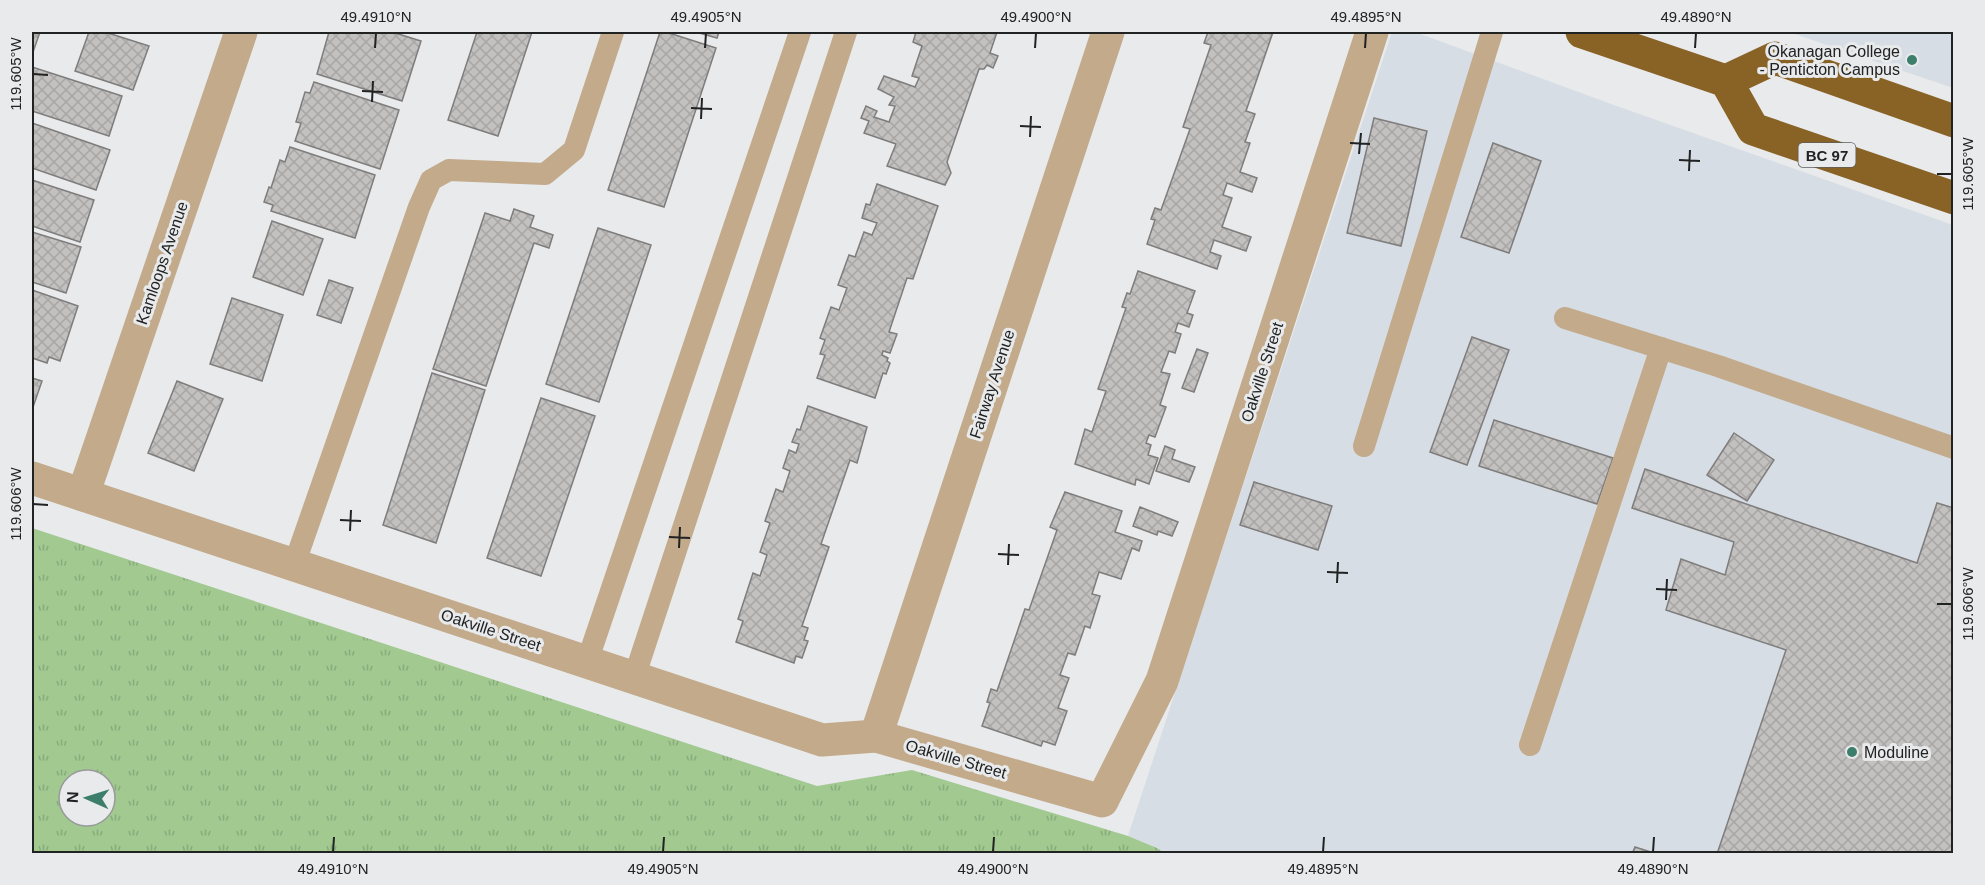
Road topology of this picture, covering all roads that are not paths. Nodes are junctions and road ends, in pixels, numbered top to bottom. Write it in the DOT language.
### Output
graph roads {
  1 [pos="241,32"];
  2 [pos="613,32"];
  3 [pos="800,32"];
  4 [pos="846,32"];
  5 [pos="1108,32"];
  6 [pos="1372,32"];
  7 [pos="1491,32"];
  8 [pos="1582,32"];
  9 [pos="1726,81"];
  10 [pos="1953,121"];
  11 [pos="1953,198"];
  12 [pos="1565,318"];
  13 [pos="1661,348"];
  14 [pos="1364,446"];
  15 [pos="1953,448"];
  16 [pos="32,478"];
  17 [pos="83,495"];
  18 [pos="294,565"];
  19 [pos="587,662"];
  20 [pos="634,678"];
  21 [pos="876,736"];
  22 [pos="1530,745"];
  1 -- 17 [label="street, Kamloops Avenue"];
  2 -- 18 [label="lane"];
  3 -- 19 [label="lane"];
  4 -- 20 [label="lane"];
  5 -- 21 [label="street, Fairway Avenue"];
  6 -- 21 [label="street, Oakville Street"];
  7 -- 14 [label="lane"];
  8 -- 9 [label="highway"];
  9 -- 10 [label="highway"];
  9 -- 11 [label="highway, BC 97"];
  12 -- 13 [label="lane"];
  13 -- 15 [label="lane"];
  13 -- 22 [label="lane"];
  16 -- 17 [label="street, Oakville Street"];
  17 -- 18 [label="street, Oakville Street"];
  18 -- 19 [label="street, Oakville Street"];
  19 -- 20 [label="street, Oakville Street"];
  20 -- 21 [label="street, Oakville Street"];
}
